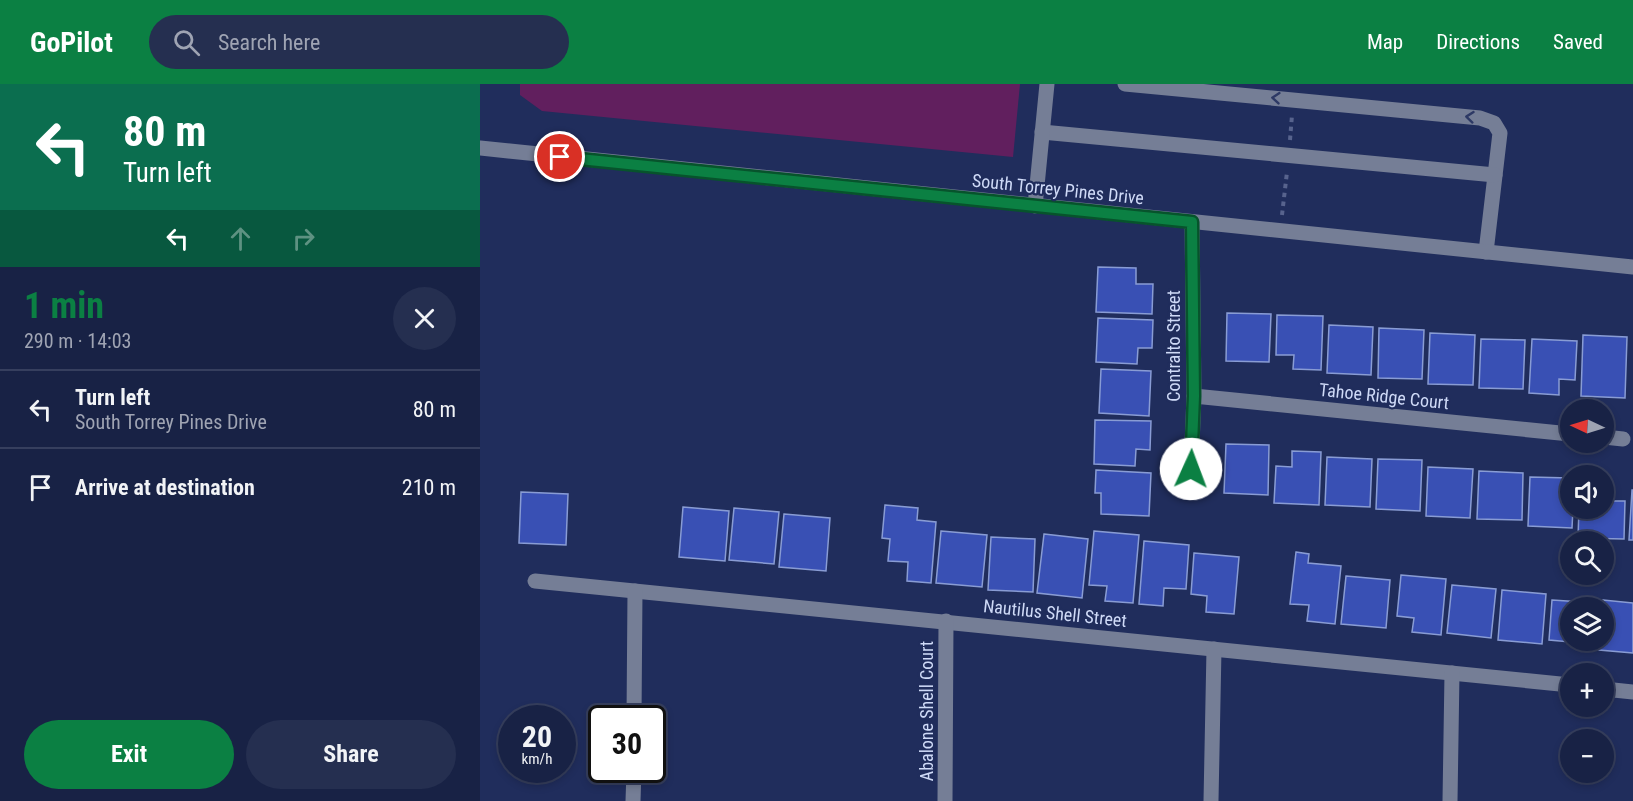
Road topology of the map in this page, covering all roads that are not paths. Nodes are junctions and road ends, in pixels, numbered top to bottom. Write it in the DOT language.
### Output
graph roads {
  1 [pos="1047,84"];
  2 [pos="1125,84"];
  3 [pos="1042,132"];
  4 [pos="480,148"];
  5 [pos="1495,175"];
  6 [pos="1035,206"];
  7 [pos="1192,222"];
  8 [pos="1486,252"];
  9 [pos="1633,267"];
  10 [pos="1194,396"];
  11 [pos="1560,433"];
  12 [pos="1614,438"];
  13 [pos="1623,439"];
  14 [pos="1191,469"];
  15 [pos="535,581"];
  16 [pos="635,591"];
  17 [pos="946,621"];
  18 [pos="1214,649"];
  19 [pos="1452,673"];
  20 [pos="1560,685"];
  21 [pos="1614,690"];
  22 [pos="1633,692"];
  23 [pos="634,705"];
  24 [pos="633,783"];
  25 [pos="633,801"];
  26 [pos="945,801"];
  27 [pos="1211,801"];
  28 [pos="1450,801"];
  1 -- 3 [label="street"];
  5 -- 2 [label="street, one-way"];
  3 -- 5 [label="street"];
  3 -- 6 [label="street"];
  4 -- 6 [label="street, South Torrey Pines Drive"];
  5 -- 8 [label="street"];
  6 -- 7 [label="street, South Torrey Pines Drive"];
  7 -- 8 [label="street, South Torrey Pines Drive"];
  7 -- 10 [label="street, Contralto Street"];
  8 -- 9 [label="street, South Torrey Pines Drive"];
  10 -- 11 [label="street, Tahoe Ridge Court"];
  10 -- 14 [label="street, Contralto Street"];
  12 -- 13 [label="street"];
  15 -- 16 [label="street, Nautilus Shell Street"];
  16 -- 17 [label="street, Nautilus Shell Street"];
  16 -- 23 [label="street"];
  17 -- 18 [label="street, Nautilus Shell Street"];
  17 -- 26 [label="street, Abalone Shell Court"];
  18 -- 19 [label="street, Nautilus Shell Street"];
  18 -- 27 [label="street"];
  19 -- 20 [label="street, Nautilus Shell Street"];
  19 -- 28 [label="street"];
  21 -- 22 [label="street"];
  24 -- 25 [label="street"];
}
